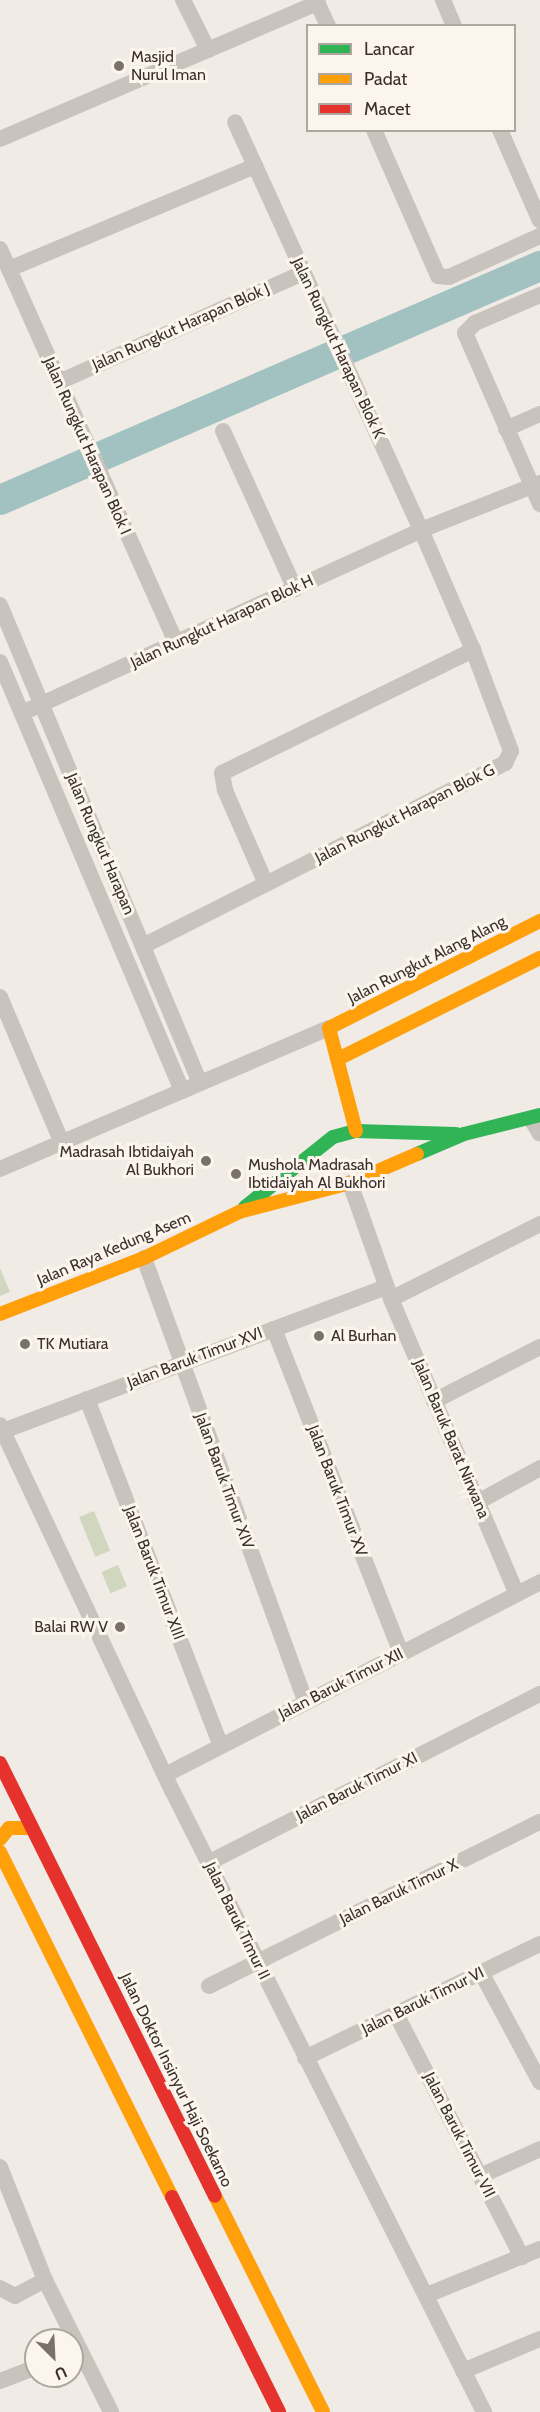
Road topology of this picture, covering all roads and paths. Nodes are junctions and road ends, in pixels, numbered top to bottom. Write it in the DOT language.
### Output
graph roads {
  1 [pos="183,0"];
  2 [pos="443,0"];
  3 [pos="317,1"];
  4 [pos="327,24"];
  5 [pos="453,24"];
  6 [pos="208,50"];
  7 [pos="235,122"];
  8 [pos="375,132"];
  9 [pos="501,132"];
  10 [pos="0,139"];
  11 [pos="255,166"];
  12 [pos="540,221"];
  13 [pos="540,236"];
  14 [pos="0,249"];
  15 [pos="9,269"];
  16 [pos="303,273"];
  17 [pos="540,295"];
  18 [pos="59,382"];
  19 [pos="540,414"];
  20 [pos="506,429"];
  21 [pos="223,431"];
  22 [pos="536,485"];
  23 [pos="540,504"];
  24 [pos="421,530"];
  25 [pos="295,588"];
  26 [pos="0,604"];
  27 [pos="176,643"];
  28 [pos="473,650"];
  29 [pos="0,662"];
  30 [pos="42,704"];
  31 [pos="21,713"];
  32 [pos="266,884"];
  33 [pos="540,921"];
  34 [pos="143,946"];
  35 [pos="540,958"];
  36 [pos="1,1004"];
  37 [pos="329,1028"];
  38 [pos="338,1059"];
  39 [pos="200,1083"];
  40 [pos="182,1091"];
  41 [pos="536,1117"];
  42 [pos="356,1131"];
  43 [pos="464,1134"];
  44 [pos="540,1134"];
  45 [pos="63,1143"];
  46 [pos="0,1169"];
  47 [pos="350,1183"];
  48 [pos="239,1212"];
  49 [pos="540,1224"];
  50 [pos="144,1258"];
  51 [pos="389,1293"];
  52 [pos="0,1314"];
  53 [pos="274,1329"];
  54 [pos="540,1347"];
  55 [pos="181,1364"];
  56 [pos="87,1399"];
  57 [pos="434,1401"];
  58 [pos="1,1428"];
  59 [pos="540,1468"];
  60 [pos="478,1502"];
  61 [pos="540,1582"];
  62 [pos="517,1594"];
  63 [pos="401,1653"];
  64 [pos="540,1694"];
  65 [pos="306,1702"];
  66 [pos="221,1746"];
  67 [pos="2,1768"];
  68 [pos="165,1775"];
  69 [pos="0,1788"];
  70 [pos="540,1822"];
  71 [pos="32,1828"];
  72 [pos="0,1839"];
  73 [pos="0,1852"];
  74 [pos="208,1863"];
  75 [pos="540,1944"];
  76 [pos="257,1962"];
  77 [pos="481,1972"];
  78 [pos="209,1986"];
  79 [pos="396,2014"];
  80 [pos="305,2058"];
  81 [pos="540,2082"];
  82 [pos="540,2149"];
  83 [pos="0,2167"];
  84 [pos="480,2176"];
  85 [pos="540,2249"];
  86 [pos="522,2257"];
  87 [pos="45,2280"];
  88 [pos="0,2288"];
  89 [pos="426,2295"];
  90 [pos="66,2328"];
  91 [pos="540,2339"];
  92 [pos="84,2365"];
  93 [pos="463,2371"];
  94 [pos="24,2372"];
  95 [pos="0,2381"];
  96 [pos="111,2412"];
  97 [pos="279,2412"];
  98 [pos="323,2412"];
  99 [pos="484,2412"];
  1 -- 6 [label="street"];
  2 -- 5 [label="street"];
  3 -- 4 [label="street"];
  3 -- 6 [label="street"];
  6 -- 10 [label="street"];
  7 -- 11 [label="street, Jalan Rungkut Harapan Blok K"];
  8 -- 13 [label="street"];
  9 -- 12 [label="street"];
  11 -- 15 [label="street"];
  11 -- 16 [label="street, Jalan Rungkut Harapan Blok K"];
  14 -- 15 [label="street, Jalan Rungkut Harapan Blok I"];
  15 -- 18 [label="street, Jalan Rungkut Harapan Blok I"];
  16 -- 18 [label="street, Jalan Rungkut Harapan Blok J"];
  16 -- 24 [label="street, Jalan Rungkut Harapan Blok K"];
  17 -- 20 [label="street"];
  18 -- 27 [label="street, Jalan Rungkut Harapan Blok I"];
  19 -- 20 [label="street"];
  20 -- 22 [label="street"];
  21 -- 25 [label="street"];
  22 -- 23 [label="street"];
  22 -- 24 [label="street, Jalan Rungkut Harapan Blok H"];
  24 -- 25 [label="street, Jalan Rungkut Harapan Blok H"];
  24 -- 28 [label="street, Jalan Rungkut Harapan Blok G"];
  25 -- 27 [label="street, Jalan Rungkut Harapan Blok H"];
  26 -- 30 [label="street, Jalan Rungkut Harapan"];
  27 -- 30 [label="street, Jalan Rungkut Harapan Blok H"];
  28 -- 32 [label="street, Jalan Rungkut Harapan Blok G"];
  28 -- 32 [label="street"];
  29 -- 31 [label="street, Jalan Rungkut Harapan"];
  30 -- 31 [label="street, Jalan Rungkut Harapan Blok H"];
  30 -- 34 [label="street, Jalan Rungkut Harapan"];
  31 -- 40 [label="street, Jalan Rungkut Harapan"];
  32 -- 34 [label="street, Jalan Rungkut Harapan Blok G"];
  33 -- 37 [label="street, Jalan Rungkut Alang Alang"];
  34 -- 39 [label="street, Jalan Rungkut Harapan"];
  35 -- 38 [label="street"];
  36 -- 45 [label="street"];
  37 -- 38 [label="street"];
  37 -- 39 [label="street"];
  38 -- 42 [label="street"];
  39 -- 40 [label="street"];
  40 -- 45 [label="street"];
  41 -- 43 [label="street, Jalan Raya Kedung Asem"];
  41 -- 44 [label="street"];
  42 -- 43 [label="street, Jalan Raya Kedung Asem"];
  42 -- 48 [label="street, Jalan Raya Kedung Asem"];
  43 -- 47 [label="street, Jalan Raya Kedung Asem"];
  45 -- 46 [label="street"];
  47 -- 48 [label="street, Jalan Raya Kedung Asem"];
  47 -- 51 [label="street, Jalan Baruk Barat Nirwana"];
  48 -- 50 [label="street, Jalan Raya Kedung Asem"];
  49 -- 51 [label="street, Jalan Baruk Timur XVI"];
  50 -- 52 [label="street, Jalan Raya Kedung Asem"];
  50 -- 55 [label="street, Jalan Baruk Timur XIV"];
  51 -- 53 [label="street, Jalan Baruk Timur XVI"];
  51 -- 57 [label="street, Jalan Baruk Barat Nirwana"];
  53 -- 55 [label="street, Jalan Baruk Timur XVI"];
  53 -- 63 [label="street, Jalan Baruk Timur XV"];
  54 -- 57 [label="street"];
  55 -- 56 [label="street, Jalan Baruk Timur XVI"];
  55 -- 65 [label="street, Jalan Baruk Timur XIV"];
  56 -- 58 [label="street, Jalan Baruk Timur XVI"];
  56 -- 66 [label="street, Jalan Baruk Timur XIII"];
  57 -- 60 [label="street, Jalan Baruk Barat Nirwana"];
  58 -- 68 [label="street, Jalan Baruk Timur II"];
  59 -- 60 [label="street"];
  60 -- 62 [label="street, Jalan Baruk Barat Nirwana"];
  61 -- 62 [label="street, Jalan Baruk Timur XII"];
  62 -- 63 [label="street, Jalan Baruk Timur XII"];
  63 -- 65 [label="street, Jalan Baruk Timur XII"];
  64 -- 74 [label="street, Jalan Baruk Timur XI"];
  65 -- 66 [label="street, Jalan Baruk Timur XII"];
  66 -- 68 [label="street, Jalan Baruk Timur XII"];
  67 -- 69 [label="street"];
  67 -- 71 [label="street, Jalan Doktor Insinyur Haji Soekarno"];
  68 -- 74 [label="street, Jalan Baruk Timur II"];
  70 -- 76 [label="street, Jalan Baruk Timur X"];
  71 -- 72 [label="street"];
  71 -- 98 [label="street, Jalan Doktor Insinyur Haji Soekarno"];
  73 -- 97 [label="street"];
  74 -- 76 [label="street, Jalan Baruk Timur II"];
  75 -- 77 [label="street, Jalan Baruk Timur VI"];
  76 -- 78 [label="street"];
  76 -- 80 [label="street, Jalan Baruk Timur II"];
  77 -- 79 [label="street, Jalan Baruk Timur VI"];
  77 -- 81 [label="street"];
  79 -- 80 [label="street, Jalan Baruk Timur VI"];
  79 -- 84 [label="street, Jalan Baruk Timur VII"];
  80 -- 89 [label="street, Jalan Baruk Timur II"];
  82 -- 84 [label="street"];
  83 -- 87 [label="street"];
  84 -- 86 [label="street, Jalan Baruk Timur VII"];
  85 -- 86 [label="street"];
  86 -- 89 [label="street"];
  87 -- 88 [label="street"];
  87 -- 90 [label="street"];
  89 -- 93 [label="street, Jalan Baruk Timur II"];
  91 -- 93 [label="street"];
  92 -- 96 [label="street"];
  93 -- 99 [label="street, Jalan Baruk Timur II"];
  94 -- 95 [label="street"];
}
